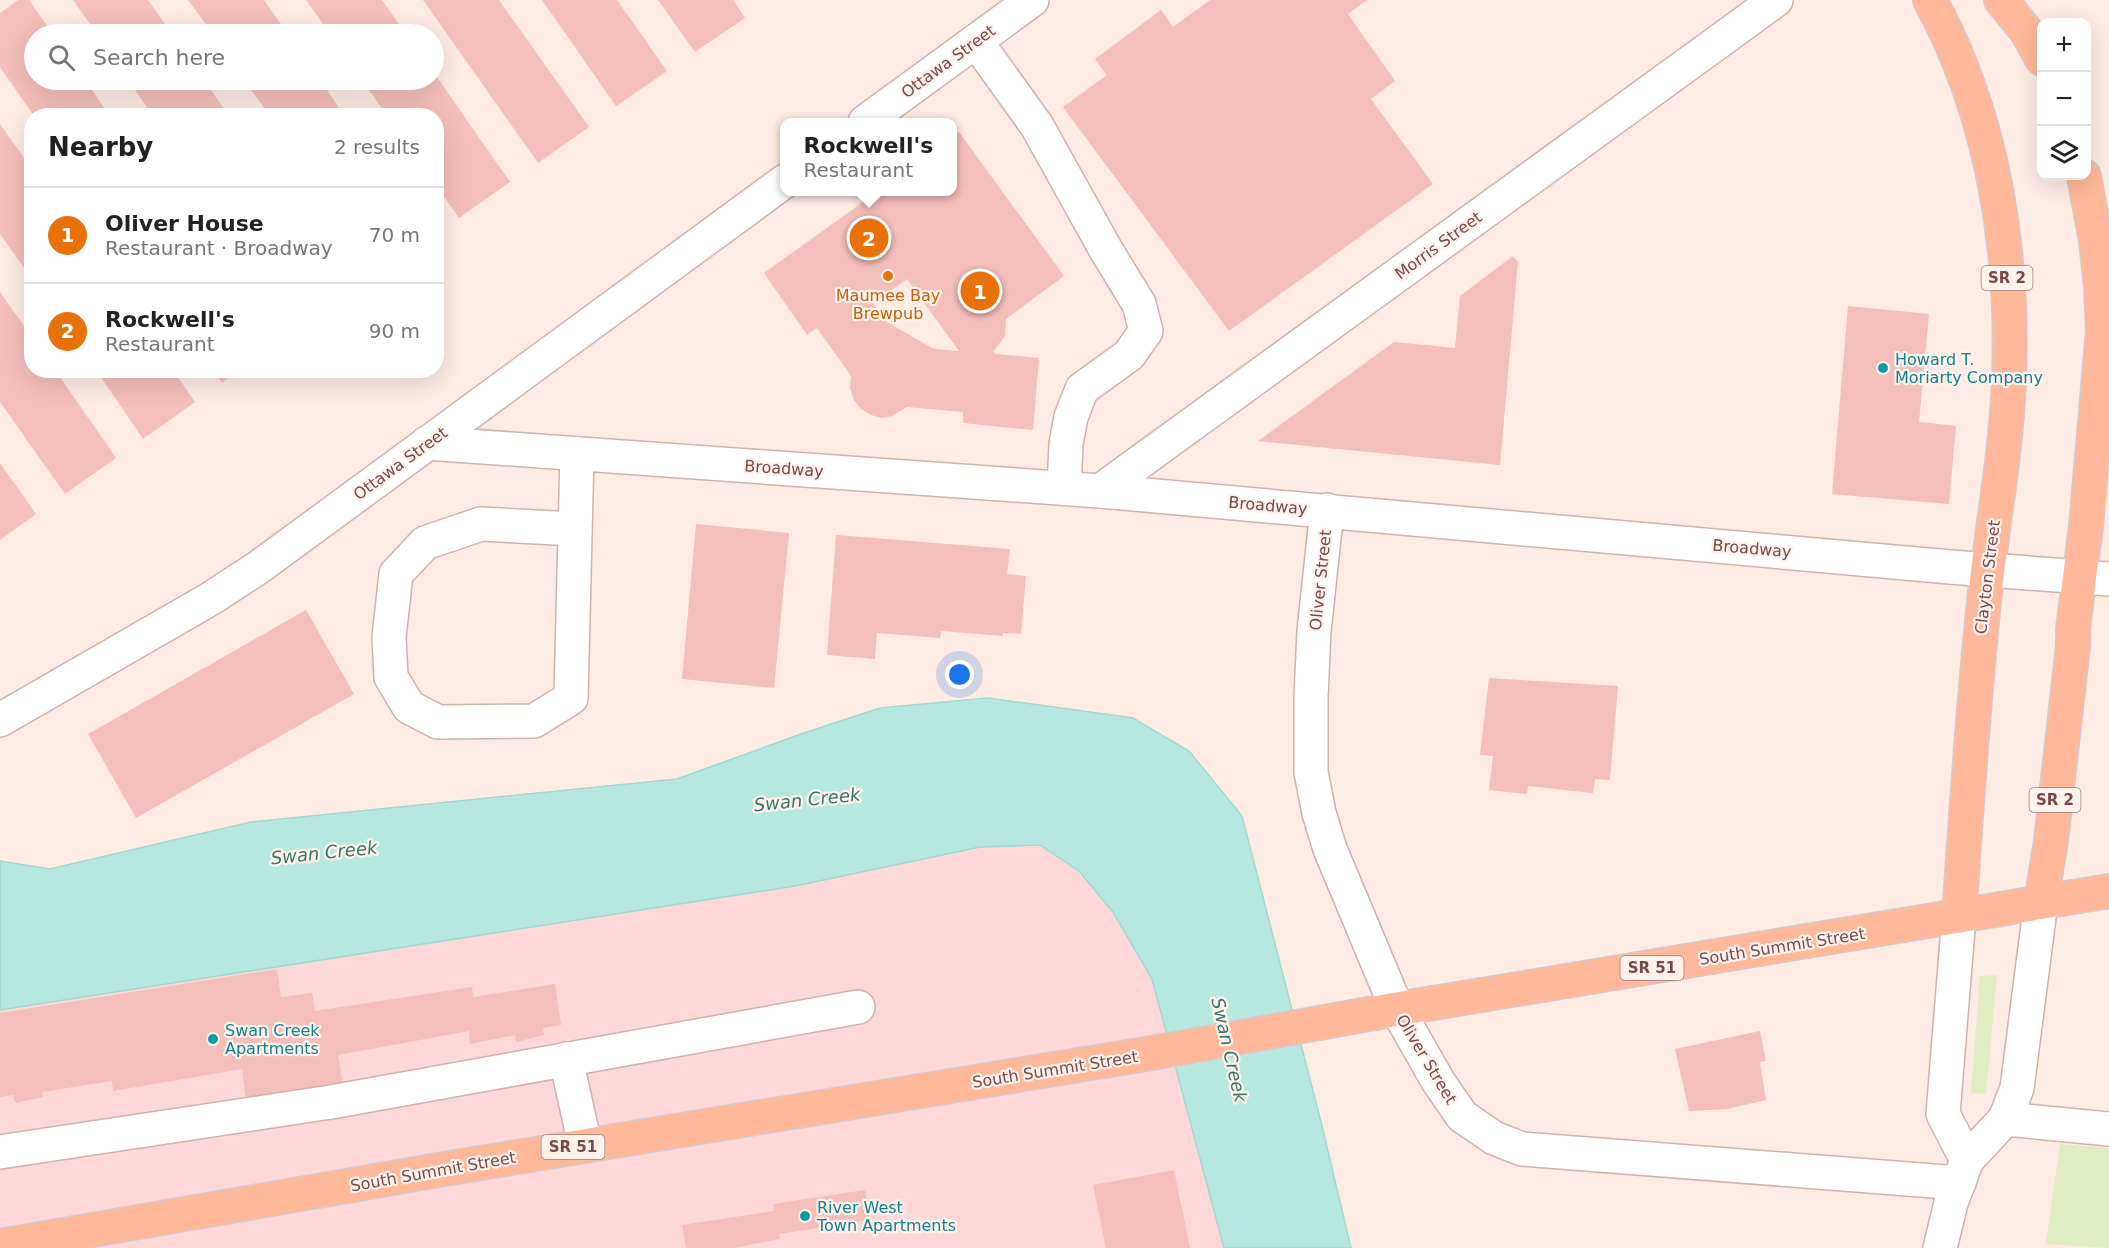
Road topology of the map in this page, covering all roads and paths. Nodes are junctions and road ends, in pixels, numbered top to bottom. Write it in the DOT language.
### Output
graph roads {
  1 [pos="1032,0"];
  2 [pos="1776,0"];
  3 [pos="1930,0"];
  4 [pos="2001,0"];
  5 [pos="976,41"];
  6 [pos="2037,50"];
  7 [pos="871,118"];
  8 [pos="2085,180"];
  9 [pos="780,185"];
  10 [pos="427,443"];
  11 [pos="577,454"];
  12 [pos="1064,488"];
  13 [pos="1100,490"];
  14 [pos="1327,510"];
  15 [pos="575,529"];
  16 [pos="1988,568"];
  17 [pos="2095,578"];
  18 [pos="0,720"];
  19 [pos="2109,891"];
  20 [pos="2041,902"];
  21 [pos="1959,916"];
  22 [pos="858,1007"];
  23 [pos="1397,1009"];
  24 [pos="566,1059"];
  25 [pos="2005,1119"];
  26 [pos="2109,1129"];
  27 [pos="585,1145"];
  28 [pos="0,1152"];
  29 [pos="1963,1172"];
  30 [pos="0,1246"];
  31 [pos="1940,1248"];
  1 -- 5 [label="street, Ottawa Street"];
  2 -- 13 [label="street, Morris Street"];
  3 -- 16 [label="main road, Clayton Street / SR 2"];
  4 -- 6 [label="main road"];
  5 -- 7 [label="street, Ottawa Street"];
  5 -- 12 [label="street"];
  8 -- 17 [label="main road, SR 2"];
  9 -- 10 [label="street, Ottawa Street"];
  10 -- 11 [label="street, Broadway"];
  10 -- 18 [label="street, Ottawa Street"];
  11 -- 12 [label="street, Broadway"];
  11 -- 15 [label="street"];
  12 -- 13 [label="street, Broadway"];
  13 -- 14 [label="street, Broadway"];
  14 -- 16 [label="street, Broadway"];
  14 -- 23 [label="street, Oliver Street"];
  15 -- 15 [label="street"];
  16 -- 17 [label="street, Broadway"];
  16 -- 21 [label="main road, Clayton Street / SR 2"];
  17 -- 20 [label="main road, SR 2"];
  19 -- 20 [label="main road, South Summit Street"];
  20 -- 21 [label="main road, South Summit Street"];
  20 -- 25 [label="street"];
  21 -- 23 [label="main road, South Summit Street / SR 51"];
  21 -- 29 [label="street, Clayton Street"];
  22 -- 24 [label="street"];
  23 -- 27 [label="main road, South Summit Street / SR 51"];
  23 -- 29 [label="street, Oliver Street"];
  24 -- 27 [label="street"];
  24 -- 28 [label="street"];
  25 -- 26 [label="street"];
  25 -- 29 [label="street"];
  27 -- 30 [label="main road, South Summit Street / SR 51"];
  29 -- 31 [label="street"];
}
